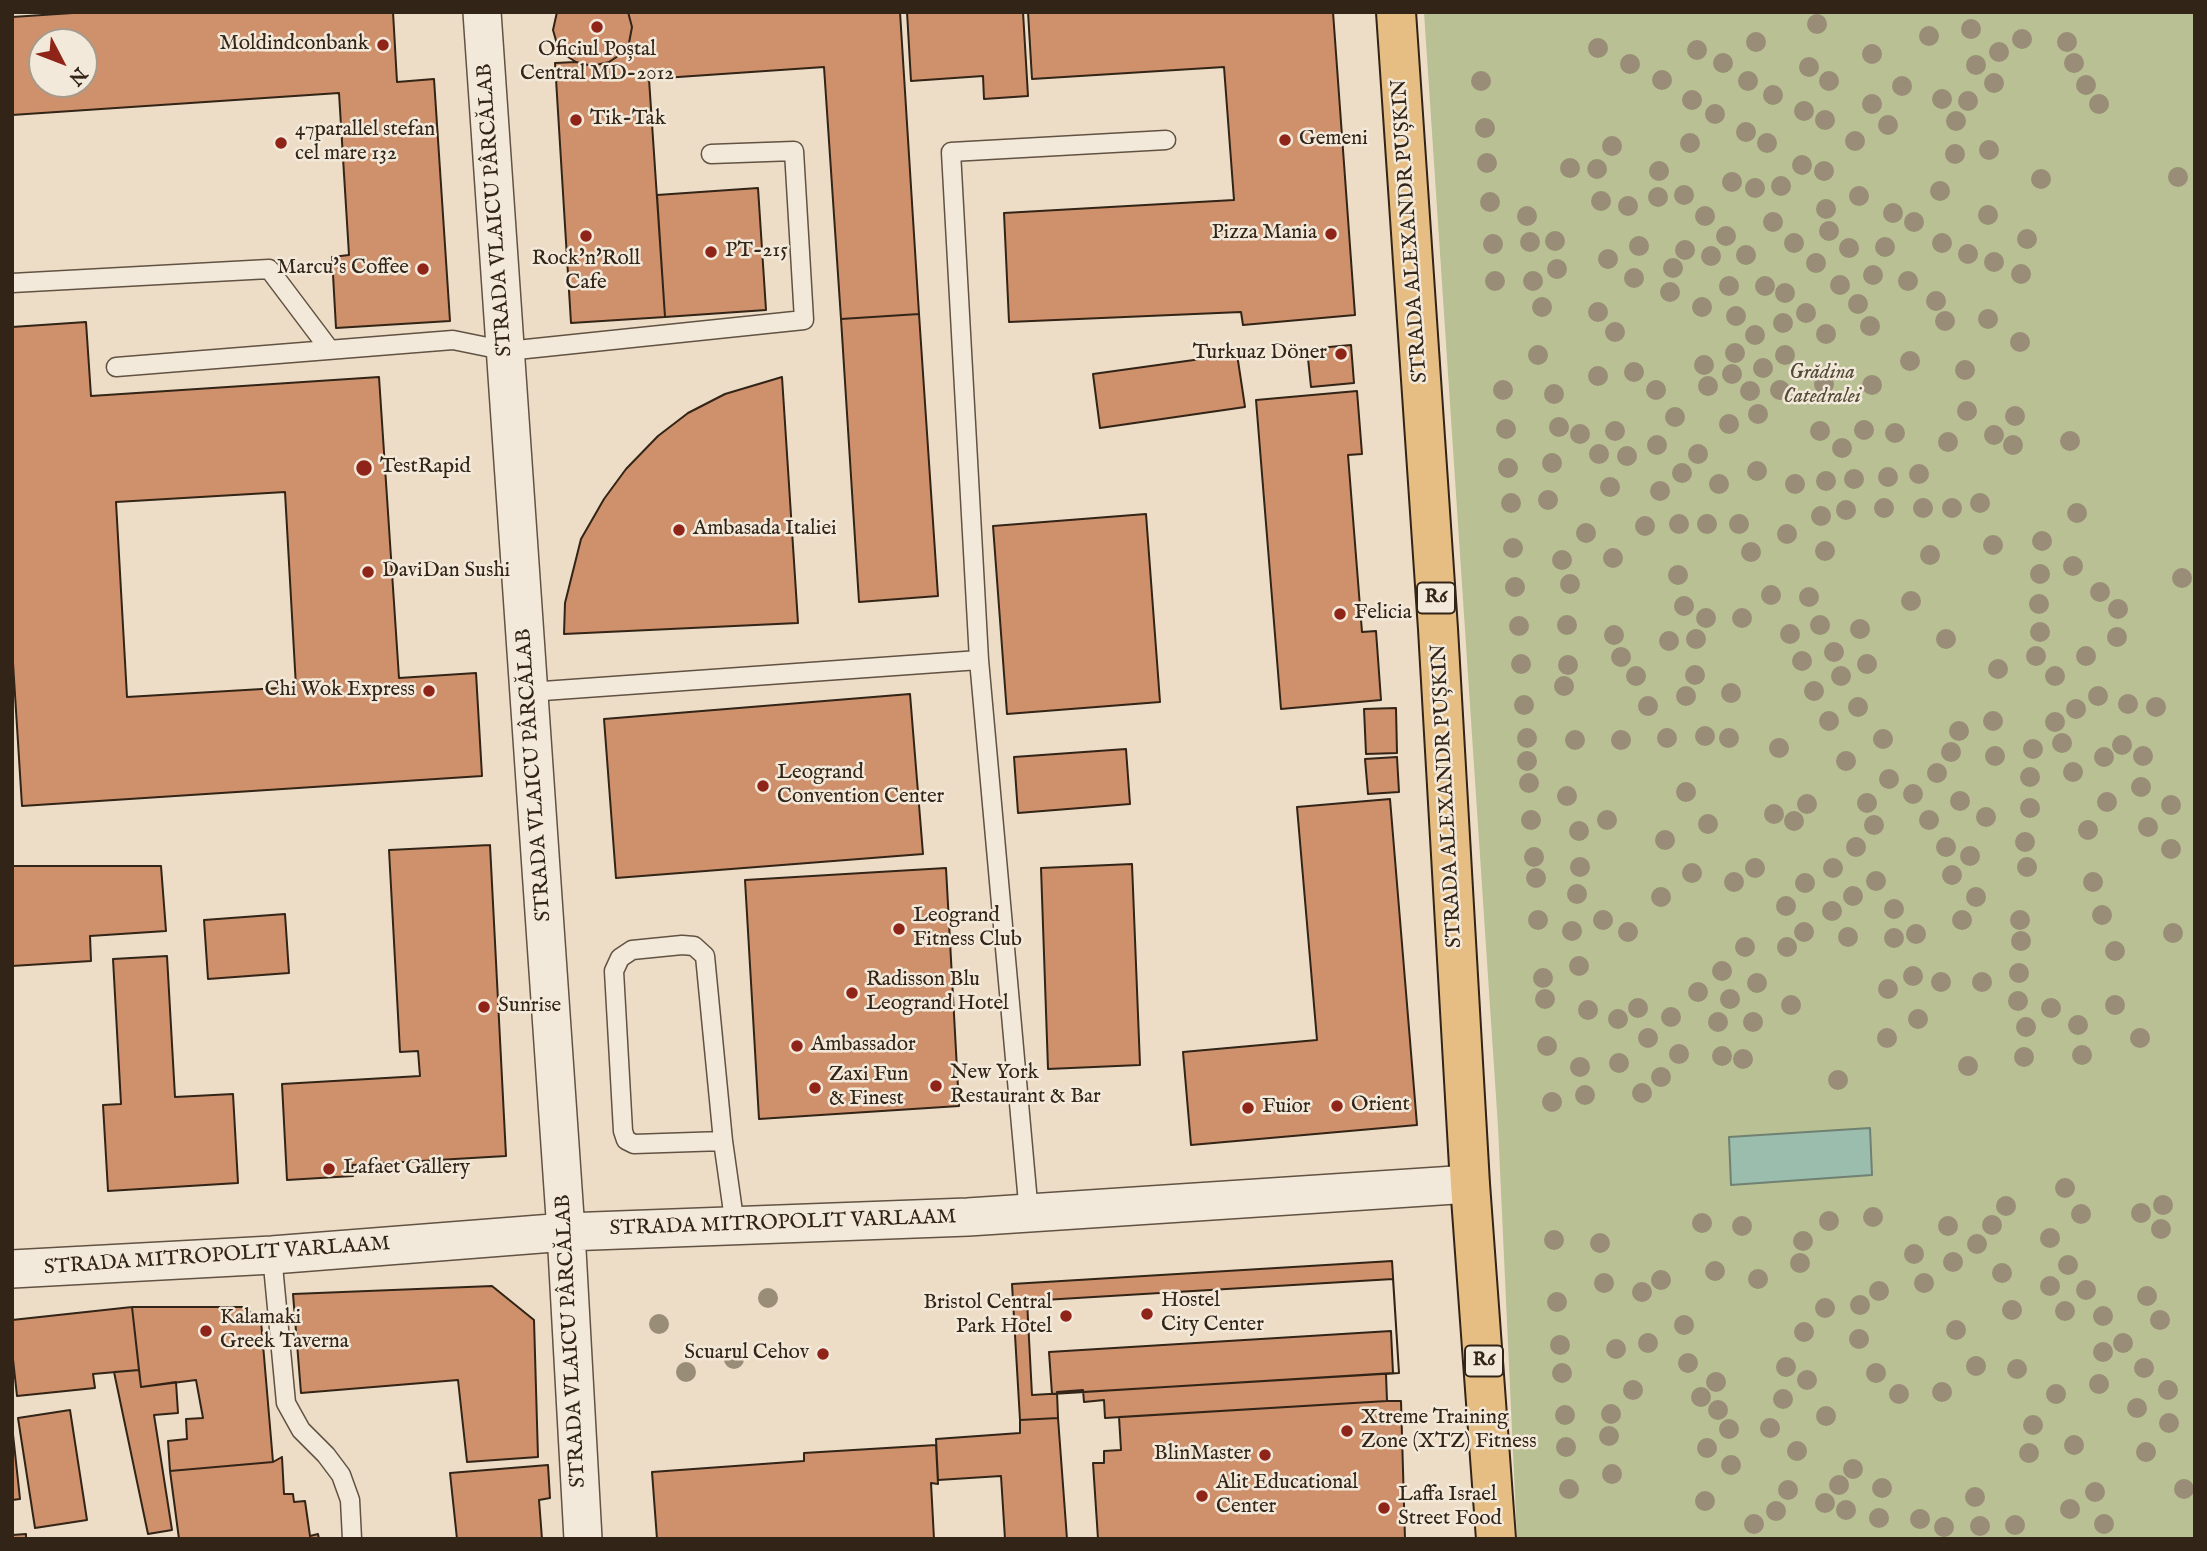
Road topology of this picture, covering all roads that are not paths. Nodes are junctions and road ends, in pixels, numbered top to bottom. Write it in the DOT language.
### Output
graph roads {
  1 [pos="482,12"];
  2 [pos="1396,12"];
  3 [pos="1166,140"];
  4 [pos="711,154"];
  5 [pos="12,283"];
  6 [pos="330,350"];
  7 [pos="507,351"];
  8 [pos="116,367"];
  9 [pos="979,660"];
  10 [pos="529,692"];
  11 [pos="723,1141"];
  12 [pos="1470,1184"];
  13 [pos="1029,1214"];
  14 [pos="735,1226"];
  15 [pos="566,1232"];
  16 [pos="272,1255"];
  17 [pos="12,1269"];
  18 [pos="352,1539"];
  19 [pos="583,1539"];
  20 [pos="1496,1539"];
  1 -- 7 [label="street, STRADA VLAICU PÂRCĂLAB"];
  2 -- 12 [label="main road, STRADA ALEXANDR PUȘKIN / R6"];
  3 -- 9 [label="lane"];
  4 -- 7 [label="lane"];
  5 -- 6 [label="lane"];
  6 -- 7 [label="lane"];
  6 -- 8 [label="lane"];
  7 -- 10 [label="street, STRADA VLAICU PÂRCĂLAB"];
  9 -- 10 [label="lane"];
  9 -- 13 [label="lane"];
  10 -- 15 [label="street, STRADA VLAICU PÂRCĂLAB"];
  11 -- 11 [label="lane"];
  11 -- 14 [label="lane"];
  12 -- 13 [label="street, STRADA MITROPOLIT VARLAAM"];
  12 -- 20 [label="main road, STRADA ALEXANDR PUȘKIN / R6"];
  13 -- 14 [label="street, STRADA MITROPOLIT VARLAAM"];
  14 -- 15 [label="street, STRADA MITROPOLIT VARLAAM"];
  15 -- 16 [label="street, STRADA MITROPOLIT VARLAAM"];
  15 -- 19 [label="street, STRADA VLAICU PÂRCĂLAB"];
  16 -- 17 [label="street, STRADA MITROPOLIT VARLAAM"];
  16 -- 18 [label="lane"];
}
